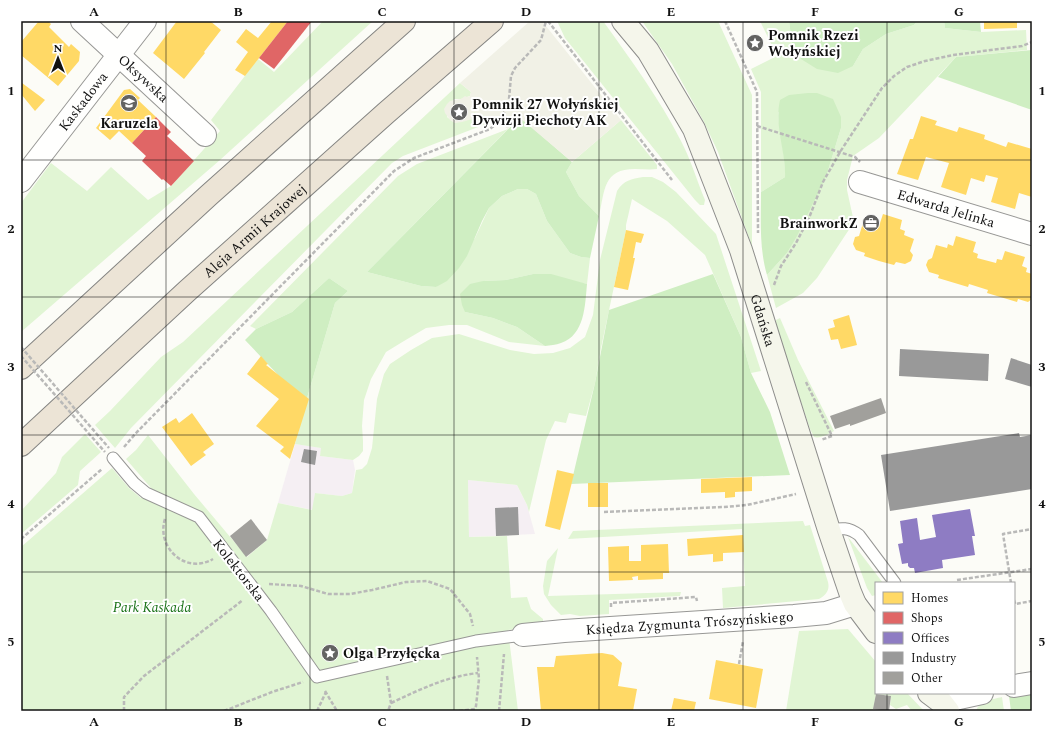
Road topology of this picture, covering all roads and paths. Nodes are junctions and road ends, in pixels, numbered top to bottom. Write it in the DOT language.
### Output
graph roads {
  1 [pos="82,21"];
  2 [pos="145,21"];
  3 [pos="404,21"];
  4 [pos="492,21"];
  5 [pos="547,21"];
  6 [pos="623,21"];
  7 [pos="725,21"];
  8 [pos="1032,42"];
  9 [pos="119,55"];
  10 [pos="757,126"];
  11 [pos="205,135"];
  12 [pos="840,152"];
  13 [pos="855,157"];
  14 [pos="672,180"];
  15 [pos="21,181"];
  16 [pos="860,182"];
  17 [pos="1032,234"];
  18 [pos="758,240"];
  19 [pos="773,287"];
  20 [pos="21,347"];
  21 [pos="43,347"];
  22 [pos="21,356"];
  23 [pos="21,362"];
  24 [pos="21,368"];
  25 [pos="44,425"];
  26 [pos="21,445"];
  27 [pos="109,453"];
  28 [pos="21,460"];
  29 [pos="796,494"];
  30 [pos="176,507"];
  31 [pos="604,512"];
  32 [pos="1032,529"];
  33 [pos="829,530"];
  34 [pos="21,539"];
  35 [pos="222,547"];
  36 [pos="1032,569"];
  37 [pos="1009,572"];
  38 [pos="956,580"];
  39 [pos="894,582"];
  40 [pos="1011,582"];
  41 [pos="256,591"];
  42 [pos="1032,601"];
  43 [pos="855,604"];
  44 [pos="1015,604"];
  45 [pos="875,631"];
  46 [pos="514,636"];
  47 [pos="744,636"];
  48 [pos="476,642"];
  49 [pos="384,662"];
  50 [pos="739,664"];
  51 [pos="478,673"];
  52 [pos="318,677"];
  53 [pos="1032,682"];
  54 [pos="1015,686"];
  55 [pos="326,692"];
  56 [pos="974,694"];
  57 [pos="936,699"];
  58 [pos="392,704"];
  59 [pos="124,711"];
  60 [pos="224,711"];
  61 [pos="317,711"];
  62 [pos="337,711"];
  63 [pos="388,711"];
  64 [pos="459,711"];
  65 [pos="499,711"];
  1 -- 9 [label="street, Oksywska"];
  2 -- 9 [label="street, Kaskadowa"];
  3 -- 21 [label="highway"];
  4 -- 25 [label="highway, Aleja Armii Krajowej"];
  5 -- 14 [label="path"];
  5 -- 27 [label="path"];
  6 -- 33 [label="street, Gdańska"];
  7 -- 10 [label="path"];
  8 -- 12 [label="path"];
  9 -- 11 [label="street, Oksywska"];
  9 -- 15 [label="street, Kaskadowa"];
  10 -- 12 [label="path"];
  10 -- 18 [label="path"];
  12 -- 13 [label="path"];
  12 -- 19 [label="path"];
  16 -- 17 [label="street, Edwarda Jelinka"];
  20 -- 27 [label="path, bridge"];
  21 -- 23 [label="highway"];
  21 -- 24 [label="highway"];
  22 -- 27 [label="path, bridge"];
  25 -- 26 [label="highway, Aleja Armii Krajowej"];
  25 -- 28 [label="highway"];
  27 -- 30 [label="lane, Kolektorska"];
  27 -- 34 [label="path"];
  29 -- 31 [label="path"];
  30 -- 35 [label="lane, Kolektorska"];
  30 -- 35 [label="path"];
  32 -- 37 [label="path"];
  33 -- 39 [label="lane"];
  33 -- 43 [label="street, Gdańska"];
  35 -- 41 [label="lane, Kolektorska"];
  36 -- 37 [label="path"];
  37 -- 38 [label="path"];
  37 -- 40 [label="path"];
  41 -- 48 [label="path"];
  41 -- 52 [label="lane, Kolektorska"];
  41 -- 59 [label="path"];
  42 -- 44 [label="path"];
  43 -- 45 [label="street, Gdańska"];
  43 -- 46 [label="street, Księdza Zygmunta Trószyńskiego"];
  46 -- 48 [label="lane"];
  46 -- 65 [label="path"];
  47 -- 50 [label="path"];
  48 -- 49 [label="lane"];
  48 -- 51 [label="path"];
  49 -- 52 [label="lane"];
  49 -- 58 [label="path"];
  51 -- 58 [label="path"];
  51 -- 64 [label="path"];
  52 -- 55 [label="path"];
  52 -- 60 [label="path"];
  53 -- 54 [label="street"];
  55 -- 61 [label="path"];
  55 -- 62 [label="path"];
  56 -- 57 [label="street"];
  58 -- 63 [label="path"];
}
